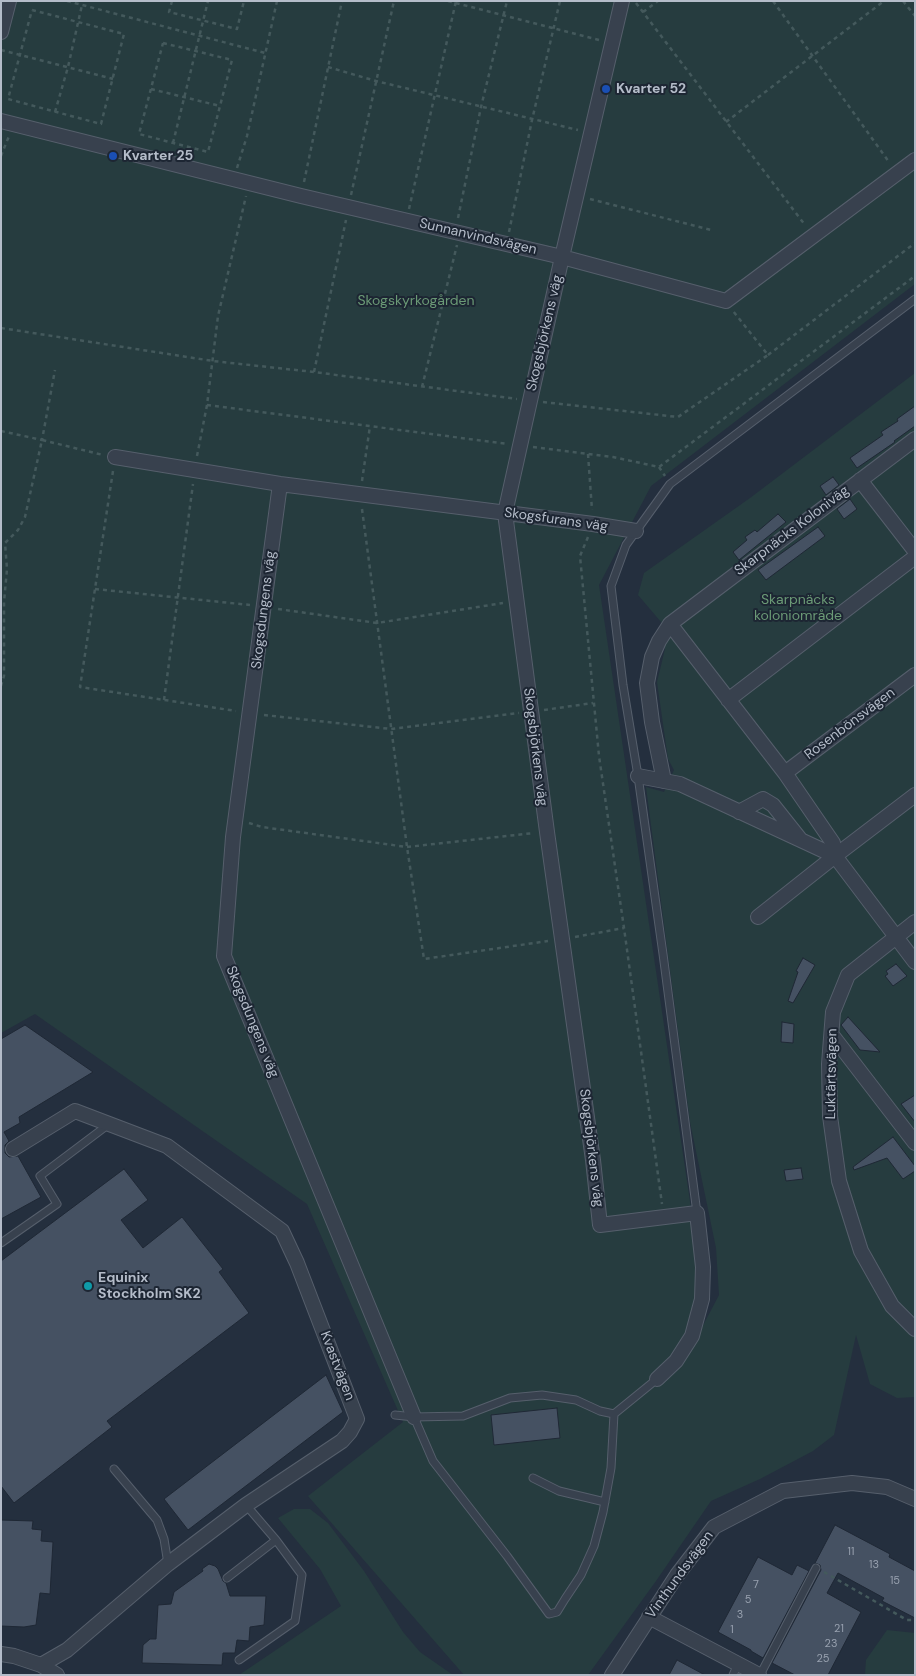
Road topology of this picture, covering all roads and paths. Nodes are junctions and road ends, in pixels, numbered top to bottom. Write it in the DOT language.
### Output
graph roads {
  1 [pos="9,1"];
  2 [pos="67,1"];
  3 [pos="172,1"];
  4 [pos="208,1"];
  5 [pos="244,1"];
  6 [pos="277,1"];
  7 [pos="342,1"];
  8 [pos="394,1"];
  9 [pos="448,1"];
  10 [pos="507,1"];
  11 [pos="560,1"];
  12 [pos="622,1"];
  13 [pos="634,1"];
  14 [pos="658,1"];
  15 [pos="773,1"];
  16 [pos="884,1"];
  17 [pos="903,1"];
  18 [pos="455,2"];
  19 [pos="82,5"];
  20 [pos="643,12"];
  21 [pos="504,16"];
  22 [pos="915,16"];
  23 [pos="204,20"];
  24 [pos="78,22"];
  25 [pos="553,28"];
  26 [pos="1,32"];
  27 [pos="200,36"];
  28 [pos="612,44"];
  29 [pos="1,50"];
  30 [pos="196,51"];
  31 [pos="265,53"];
  32 [pos="21,55"];
  33 [pos="812,56"];
  34 [pos="68,67"];
  35 [pos="328,67"];
  36 [pos="112,79"];
  37 [pos="376,81"];
  38 [pos="151,88"];
  39 [pos="434,95"];
  40 [pos="184,97"];
  41 [pos="220,106"];
  42 [pos="482,107"];
  43 [pos="55,112"];
  44 [pos="532,120"];
  45 [pos="726,122"];
  46 [pos="8,123"];
  47 [pos="591,133"];
  48 [pos="173,143"];
  49 [pos="1,156"];
  50 [pos="915,160"];
  51 [pos="897,173"];
  52 [pos="234,179"];
  53 [pos="249,183"];
  54 [pos="301,196"];
  55 [pos="577,196"];
  56 [pos="349,207"];
  57 [pos="406,220"];
  58 [pos="711,230"];
  59 [pos="458,232"];
  60 [pos="813,236"];
  61 [pos="915,243"];
  62 [pos="507,244"];
  63 [pos="562,257"];
  64 [pos="915,276"];
  65 [pos="915,300"];
  66 [pos="726,301"];
  67 [pos="1,328"];
  68 [pos="768,356"];
  69 [pos="213,361"];
  70 [pos="54,370"];
  71 [pos="314,372"];
  72 [pos="422,387"];
  73 [pos="530,401"];
  74 [pos="207,405"];
  75 [pos="370,426"];
  76 [pos="1,431"];
  77 [pos="915,439"];
  78 [pos="42,440"];
  79 [pos="520,445"];
  80 [pos="588,454"];
  81 [pos="115,457"];
  82 [pos="195,470"];
  83 [pos="860,480"];
  84 [pos="280,484"];
  85 [pos="360,494"];
  86 [pos="505,513"];
  87 [pos="593,524"];
  88 [pos="636,531"];
  89 [pos="915,551"];
  90 [pos="915,557"];
  91 [pos="95,589"];
  92 [pos="178,597"];
  93 [pos="516,601"];
  94 [pos="264,607"];
  95 [pos="377,623"];
  96 [pos="670,624"];
  97 [pos="915,675"];
  98 [pos="1,686"];
  99 [pos="164,700"];
  100 [pos="728,700"];
  101 [pos="785,773"];
  102 [pos="638,776"];
  103 [pos="664,781"];
  104 [pos="915,795"];
  105 [pos="739,812"];
  106 [pos="236,820"];
  107 [pos="547,832"];
  108 [pos="802,842"];
  109 [pos="406,847"];
  110 [pos="835,856"];
  111 [pos="758,917"];
  112 [pos="915,922"];
  113 [pos="624,928"];
  114 [pos="896,937"];
  115 [pos="562,939"];
  116 [pos="915,962"];
  117 [pos="832,1035"];
  118 [pos="110,1124"];
  119 [pos="915,1144"];
  120 [pos="13,1148"];
  121 [pos="697,1213"];
  122 [pos="664,1217"];
  123 [pos="1,1243"];
  124 [pos="915,1329"];
  125 [pos="658,1379"];
  126 [pos="614,1414"];
  127 [pos="395,1415"];
  128 [pos="414,1417"];
  129 [pos="114,1468"];
  130 [pos="533,1478"];
  131 [pos="915,1499"];
  132 [pos="605,1502"];
  133 [pos="246,1505"];
  134 [pos="276,1540"];
  135 [pos="168,1564"];
  136 [pos="816,1568"];
  137 [pos="227,1578"];
  138 [pos="649,1617"];
  139 [pos="915,1620"];
  140 [pos="1,1654"];
  141 [pos="239,1660"];
  142 [pos="42,1665"];
  143 [pos="736,1670"];
  144 [pos="57,1675"];
  145 [pos="612,1675"];
  146 [pos="759,1675"];
  1 -- 26 [label="street"];
  2 -- 19 [label="path"];
  3 -- 23 [label="path"];
  4 -- 23 [label="path"];
  5 -- 23 [label="path"];
  6 -- 31 [label="path"];
  7 -- 35 [label="path"];
  8 -- 37 [label="path"];
  9 -- 18 [label="path"];
  10 -- 21 [label="path"];
  11 -- 25 [label="path"];
  12 -- 28 [label="street, Skogsbjörkens väg"];
  13 -- 20 [label="path"];
  14 -- 20 [label="path"];
  15 -- 33 [label="path"];
  16 -- 33 [label="path"];
  17 -- 22 [label="path"];
  18 -- 21 [label="path"];
  18 -- 39 [label="path"];
  19 -- 24 [label="path"];
  19 -- 27 [label="path"];
  20 -- 45 [label="path"];
  21 -- 25 [label="path"];
  21 -- 42 [label="path"];
  23 -- 27 [label="path"];
  24 -- 32 [label="path"];
  24 -- 34 [label="path"];
  24 -- 36 [label="path"];
  25 -- 28 [label="path"];
  25 -- 44 [label="path"];
  27 -- 30 [label="path"];
  27 -- 31 [label="path"];
  28 -- 47 [label="street, Skogsbjörkens väg"];
  29 -- 32 [label="path"];
  30 -- 38 [label="path"];
  30 -- 40 [label="path"];
  30 -- 41 [label="path"];
  31 -- 52 [label="path"];
  32 -- 34 [label="path"];
  32 -- 43 [label="path"];
  33 -- 45 [label="path"];
  33 -- 51 [label="path"];
  34 -- 36 [label="path"];
  34 -- 43 [label="path"];
  35 -- 37 [label="path"];
  35 -- 54 [label="path"];
  36 -- 43 [label="path"];
  37 -- 39 [label="path"];
  37 -- 56 [label="path"];
  38 -- 40 [label="path"];
  38 -- 48 [label="path"];
  39 -- 42 [label="path"];
  39 -- 57 [label="path"];
  40 -- 41 [label="path"];
  40 -- 48 [label="path"];
  41 -- 48 [label="path"];
  42 -- 44 [label="path"];
  42 -- 59 [label="path"];
  44 -- 47 [label="path"];
  44 -- 62 [label="path"];
  45 -- 60 [label="path"];
  46 -- 49 [label="path"];
  46 -- 52 [label="street, Sunnanvindsvägen"];
  47 -- 55 [label="street, Skogsbjörkens väg"];
  50 -- 51 [label="street"];
  51 -- 60 [label="street"];
  52 -- 53 [label="street, Sunnanvindsvägen"];
  53 -- 54 [label="street, Sunnanvindsvägen"];
  53 -- 69 [label="path"];
  54 -- 56 [label="street, Sunnanvindsvägen"];
  55 -- 58 [label="path"];
  55 -- 63 [label="street, Skogsbjörkens väg"];
  56 -- 57 [label="street, Sunnanvindsvägen"];
  56 -- 71 [label="path"];
  57 -- 59 [label="street, Sunnanvindsvägen"];
  59 -- 62 [label="street, Sunnanvindsvägen"];
  59 -- 72 [label="path"];
  60 -- 66 [label="street"];
  61 -- 68 [label="path"];
  62 -- 63 [label="street, Sunnanvindsvägen"];
  63 -- 66 [label="street, Sunnanvindsvägen"];
  63 -- 73 [label="street, Skogsbjörkens väg"];
  64 -- 80 [label="path"];
  65 -- 88 [label="lane"];
  66 -- 68 [label="path"];
  67 -- 69 [label="path"];
  68 -- 73 [label="path"];
  69 -- 71 [label="path"];
  69 -- 74 [label="path"];
  70 -- 78 [label="path"];
  71 -- 72 [label="path"];
  72 -- 73 [label="path"];
  73 -- 79 [label="street, Skogsbjörkens väg"];
  74 -- 75 [label="path"];
  74 -- 82 [label="path"];
  75 -- 79 [label="path"];
  75 -- 85 [label="path"];
  76 -- 78 [label="path"];
  77 -- 83 [label="street, Skarpnäcks Koloniväg"];
  78 -- 81 [label="path"];
  78 -- 98 [label="path"];
  79 -- 80 [label="path"];
  79 -- 86 [label="street, Skogsbjörkens väg"];
  80 -- 87 [label="path"];
  81 -- 82 [label="street, Skogsfurans väg"];
  82 -- 84 [label="street, Skogsfurans väg"];
  82 -- 92 [label="path"];
  83 -- 89 [label="street"];
  83 -- 96 [label="street, Skarpnäcks Koloniväg"];
  84 -- 85 [label="street, Skogsfurans väg"];
  84 -- 94 [label="street, Skogsdungens väg"];
  85 -- 86 [label="street, Skogsfurans väg"];
  85 -- 95 [label="path"];
  86 -- 87 [label="street, Skogsfurans väg"];
  86 -- 93 [label="street, Skogsbjörkens väg"];
  87 -- 88 [label="street, Skogsfurans väg"];
  87 -- 113 [label="path"];
  88 -- 102 [label="lane"];
  90 -- 100 [label="street"];
  91 -- 92 [label="path"];
  92 -- 94 [label="path"];
  92 -- 99 [label="path"];
  93 -- 95 [label="path"];
  93 -- 107 [label="street, Skogsbjörkens väg"];
  94 -- 95 [label="path"];
  94 -- 106 [label="street, Skogsdungens väg"];
  95 -- 109 [label="path"];
  96 -- 100 [label="street"];
  96 -- 103 [label="street, Skarpnäcks Koloniväg"];
  97 -- 101 [label="street, Rosenbönsvägen"];
  100 -- 101 [label="street"];
  101 -- 110 [label="street"];
  102 -- 103 [label="street"];
  102 -- 121 [label="lane"];
  103 -- 105 [label="street"];
  104 -- 110 [label="street"];
  105 -- 108 [label="street"];
  105 -- 108 [label="street"];
  106 -- 109 [label="path"];
  106 -- 128 [label="street, Skogsdungens väg"];
  107 -- 109 [label="path"];
  107 -- 115 [label="street, Skogsbjörkens väg"];
  108 -- 110 [label="street"];
  109 -- 115 [label="path"];
  110 -- 111 [label="street"];
  110 -- 114 [label="street"];
  112 -- 114 [label="street, Luktärtsvägen"];
  113 -- 115 [label="path"];
  113 -- 122 [label="path"];
  114 -- 116 [label="street"];
  114 -- 117 [label="street, Luktärtsvägen"];
  115 -- 122 [label="street, Skogsbjörkens väg"];
  117 -- 119 [label="street"];
  117 -- 124 [label="street, Luktärtsvägen"];
  118 -- 120 [label="street, Kvastvägen"];
  118 -- 123 [label="lane"];
  118 -- 133 [label="street, Kvastvägen"];
  121 -- 122 [label="street, Skogsbjörkens väg"];
  121 -- 125 [label="street"];
  125 -- 126 [label="lane"];
  126 -- 128 [label="lane"];
  126 -- 132 [label="lane"];
  127 -- 128 [label="lane"];
  128 -- 132 [label="lane"];
  129 -- 135 [label="lane"];
  130 -- 132 [label="lane"];
  131 -- 138 [label="street, Vinthundsvägen"];
  133 -- 134 [label="lane"];
  133 -- 135 [label="street, Kvastvägen"];
  134 -- 137 [label="lane"];
  134 -- 141 [label="lane"];
  135 -- 142 [label="street, Kvastvägen"];
  136 -- 139 [label="path"];
  136 -- 146 [label="lane"];
  138 -- 143 [label="street"];
  138 -- 145 [label="street, Vinthundsvägen"];
  140 -- 142 [label="street"];
  142 -- 144 [label="street"];
  143 -- 146 [label="street"];
}
